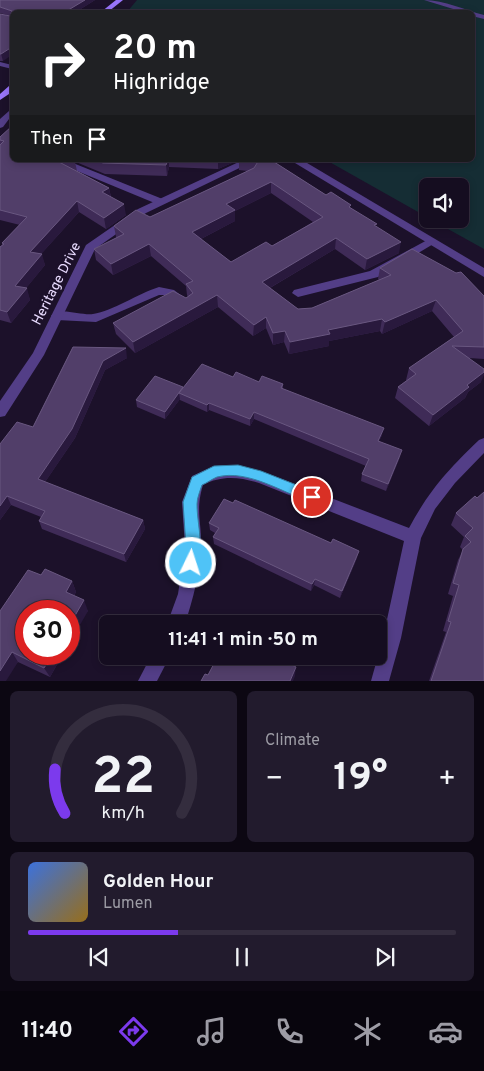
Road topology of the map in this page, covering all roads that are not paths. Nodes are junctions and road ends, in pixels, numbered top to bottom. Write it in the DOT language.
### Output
graph roads {
  1 [pos="120,0"];
  2 [pos="427,0"];
  3 [pos="107,10"];
  4 [pos="461,10"];
  5 [pos="10,90"];
  6 [pos="0,98"];
  7 [pos="8,114"];
  8 [pos="0,126"];
  9 [pos="246,162"];
  10 [pos="298,162"];
  11 [pos="68,164"];
  12 [pos="161,202"];
  13 [pos="431,241"];
  14 [pos="484,273"];
  15 [pos="298,293"];
  16 [pos="186,304"];
  17 [pos="58,316"];
  18 [pos="0,412"];
  19 [pos="484,444"];
  20 [pos="413,537"];
  21 [pos="179,615"];
  22 [pos="156,665"];
  23 [pos="147,681"];
  24 [pos="380,681"];
  1 -- 3 [label="street"];
  2 -- 4 [label="street"];
  5 -- 6 [label="street"];
  7 -- 8 [label="street"];
  9 -- 12 [label="street, Heritage Drive"];
  10 -- 13 [label="street"];
  11 -- 12 [label="street"];
  12 -- 17 [label="street, Heritage Drive"];
  13 -- 14 [label="street"];
  13 -- 15 [label="street"];
  16 -- 17 [label="street"];
  17 -- 18 [label="street, Heritage Drive"];
  19 -- 20 [label="street"];
  20 -- 21 [label="street"];
  20 -- 24 [label="street"];
  22 -- 23 [label="street"];
}
